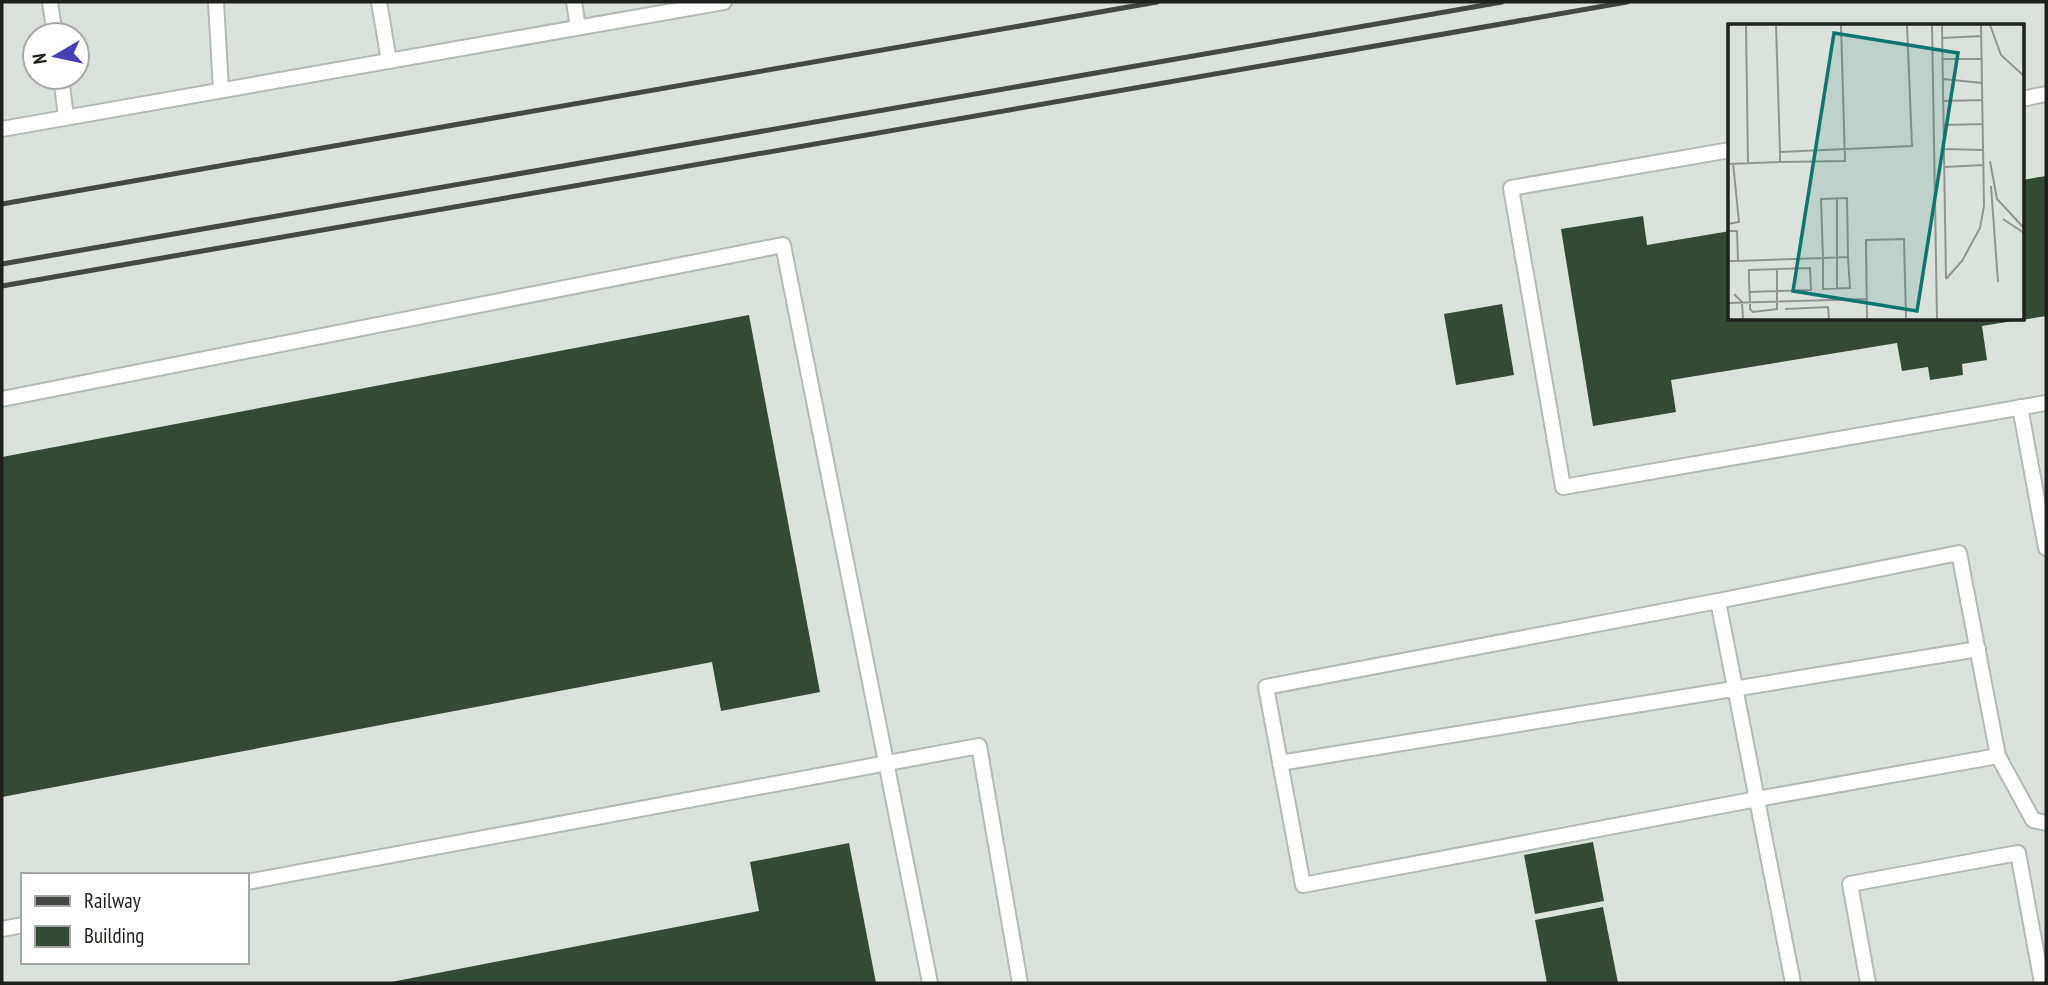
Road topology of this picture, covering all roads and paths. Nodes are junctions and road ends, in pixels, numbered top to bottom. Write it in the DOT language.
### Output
graph roads {
  1 [pos="50,2"];
  2 [pos="216,2"];
  3 [pos="379,2"];
  4 [pos="574,2"];
  5 [pos="724,2"];
  6 [pos="53,21"];
  7 [pos="578,27"];
  8 [pos="389,61"];
  9 [pos="221,90"];
  10 [pos="63,91"];
  11 [pos="2046,94"];
  12 [pos="2024,99"];
  13 [pos="66,117"];
  14 [pos="2,129"];
  15 [pos="1728,150"];
  16 [pos="2,399"];
  17 [pos="2046,402"];
  18 [pos="2020,407"];
  19 [pos="2046,548"];
  20 [pos="1718,601"];
  21 [pos="1978,649"];
  22 [pos="1735,688"];
  23 [pos="1998,757"];
  24 [pos="886,762"];
  25 [pos="1280,763"];
  26 [pos="1757,799"];
  27 [pos="2046,823"];
  28 [pos="248,883"];
  29 [pos="21,925"];
  30 [pos="2,929"];
  31 [pos="930,983"];
  32 [pos="1020,983"];
  33 [pos="1793,983"];
  34 [pos="1868,983"];
  35 [pos="2042,983"];
  1 -- 6 [label="lane"];
  2 -- 9 [label="lane"];
  3 -- 8 [label="lane"];
  4 -- 7 [label="lane"];
  5 -- 7 [label="lane"];
  7 -- 8 [label="lane"];
  8 -- 9 [label="lane"];
  9 -- 13 [label="lane"];
  10 -- 13 [label="lane"];
  11 -- 12 [label="lane"];
  13 -- 14 [label="lane"];
  15 -- 18 [label="lane"];
  16 -- 24 [label="lane"];
  17 -- 18 [label="lane"];
  18 -- 19 [label="lane"];
  20 -- 21 [label="lane"];
  20 -- 22 [label="lane"];
  20 -- 25 [label="lane"];
  21 -- 22 [label="lane"];
  21 -- 23 [label="lane"];
  22 -- 25 [label="lane"];
  22 -- 26 [label="lane"];
  23 -- 26 [label="lane"];
  23 -- 27 [label="lane"];
  24 -- 28 [label="lane"];
  24 -- 31 [label="lane"];
  24 -- 32 [label="lane"];
  25 -- 26 [label="lane"];
  26 -- 33 [label="lane"];
  29 -- 30 [label="lane"];
  34 -- 35 [label="lane"];
}
